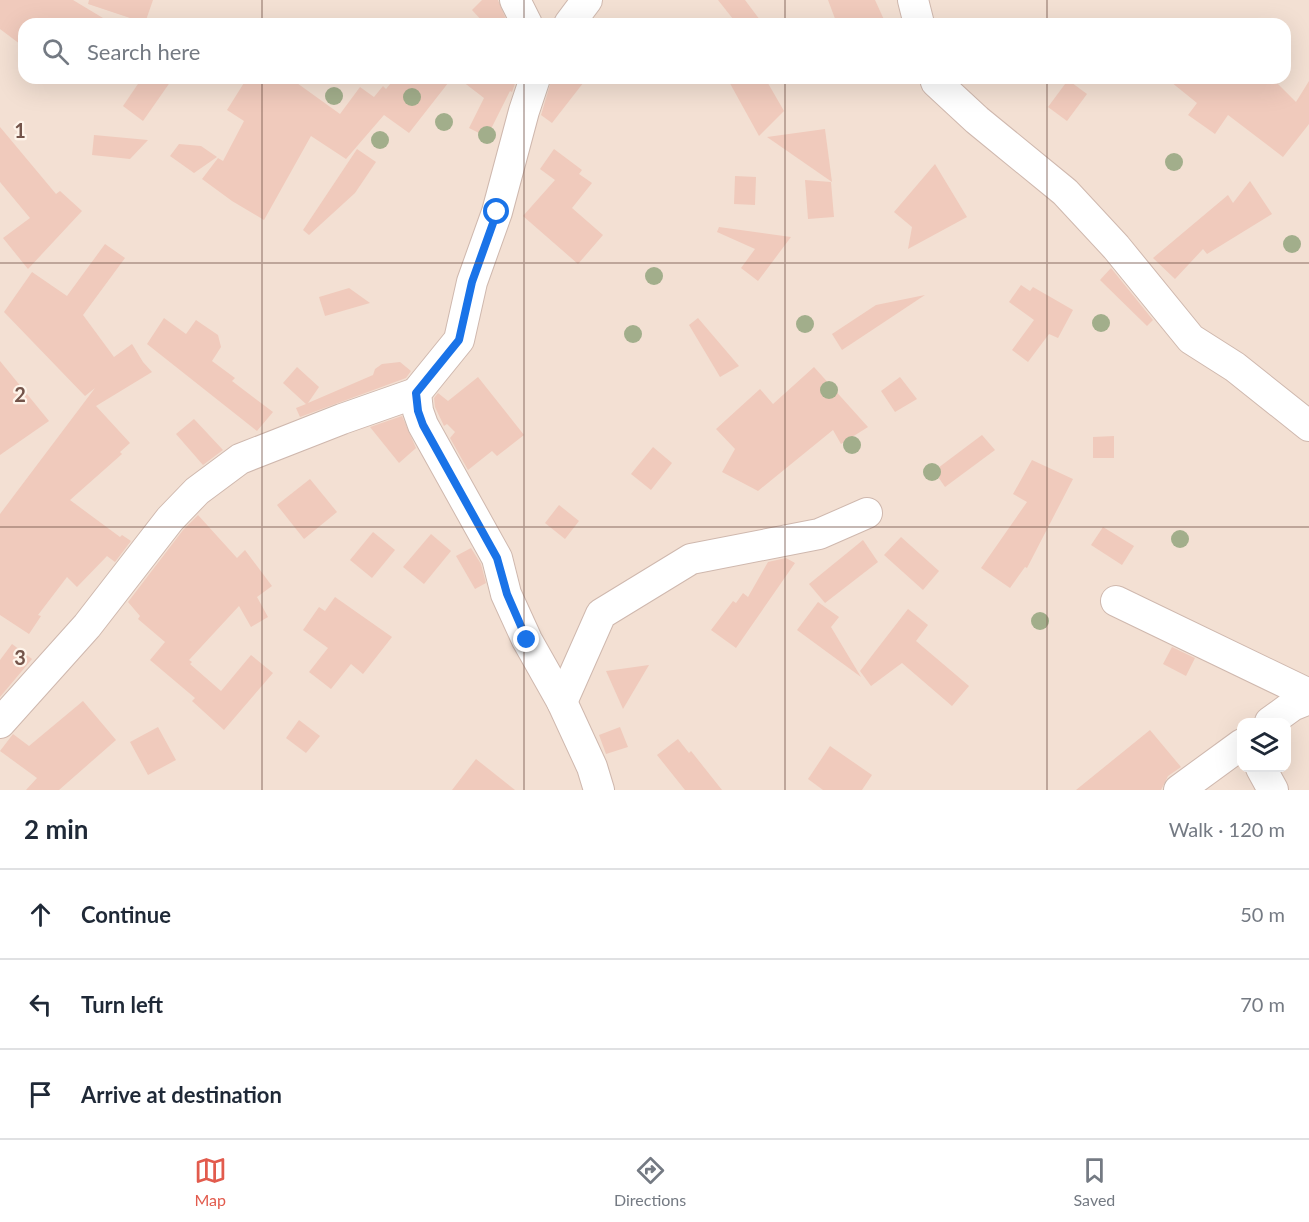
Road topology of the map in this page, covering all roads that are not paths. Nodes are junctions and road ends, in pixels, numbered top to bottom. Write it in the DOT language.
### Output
graph roads {
  1 [pos="515,0"];
  2 [pos="587,0"];
  3 [pos="914,0"];
  4 [pos="524,18"];
  5 [pos="574,18"];
  6 [pos="918,18"];
  7 [pos="533,84"];
  8 [pos="941,84"];
  9 [pos="416,393"];
  10 [pos="1309,426"];
  11 [pos="867,513"];
  12 [pos="1116,601"];
  13 [pos="1309,694"];
  14 [pos="1309,699"];
  15 [pos="562,702"];
  16 [pos="1276,718"];
  17 [pos="0,723"];
  18 [pos="1237,748"];
  19 [pos="1263,772"];
  20 [pos="599,790"];
  21 [pos="1179,790"];
  22 [pos="1273,790"];
  1 -- 4 [label="street"];
  2 -- 5 [label="street"];
  3 -- 6 [label="street"];
  7 -- 9 [label="street"];
  8 -- 10 [label="street"];
  9 -- 15 [label="street"];
  9 -- 17 [label="street"];
  11 -- 15 [label="street"];
  12 -- 13 [label="street"];
  14 -- 16 [label="street"];
  15 -- 20 [label="street"];
  18 -- 21 [label="street"];
  19 -- 22 [label="street"];
}
